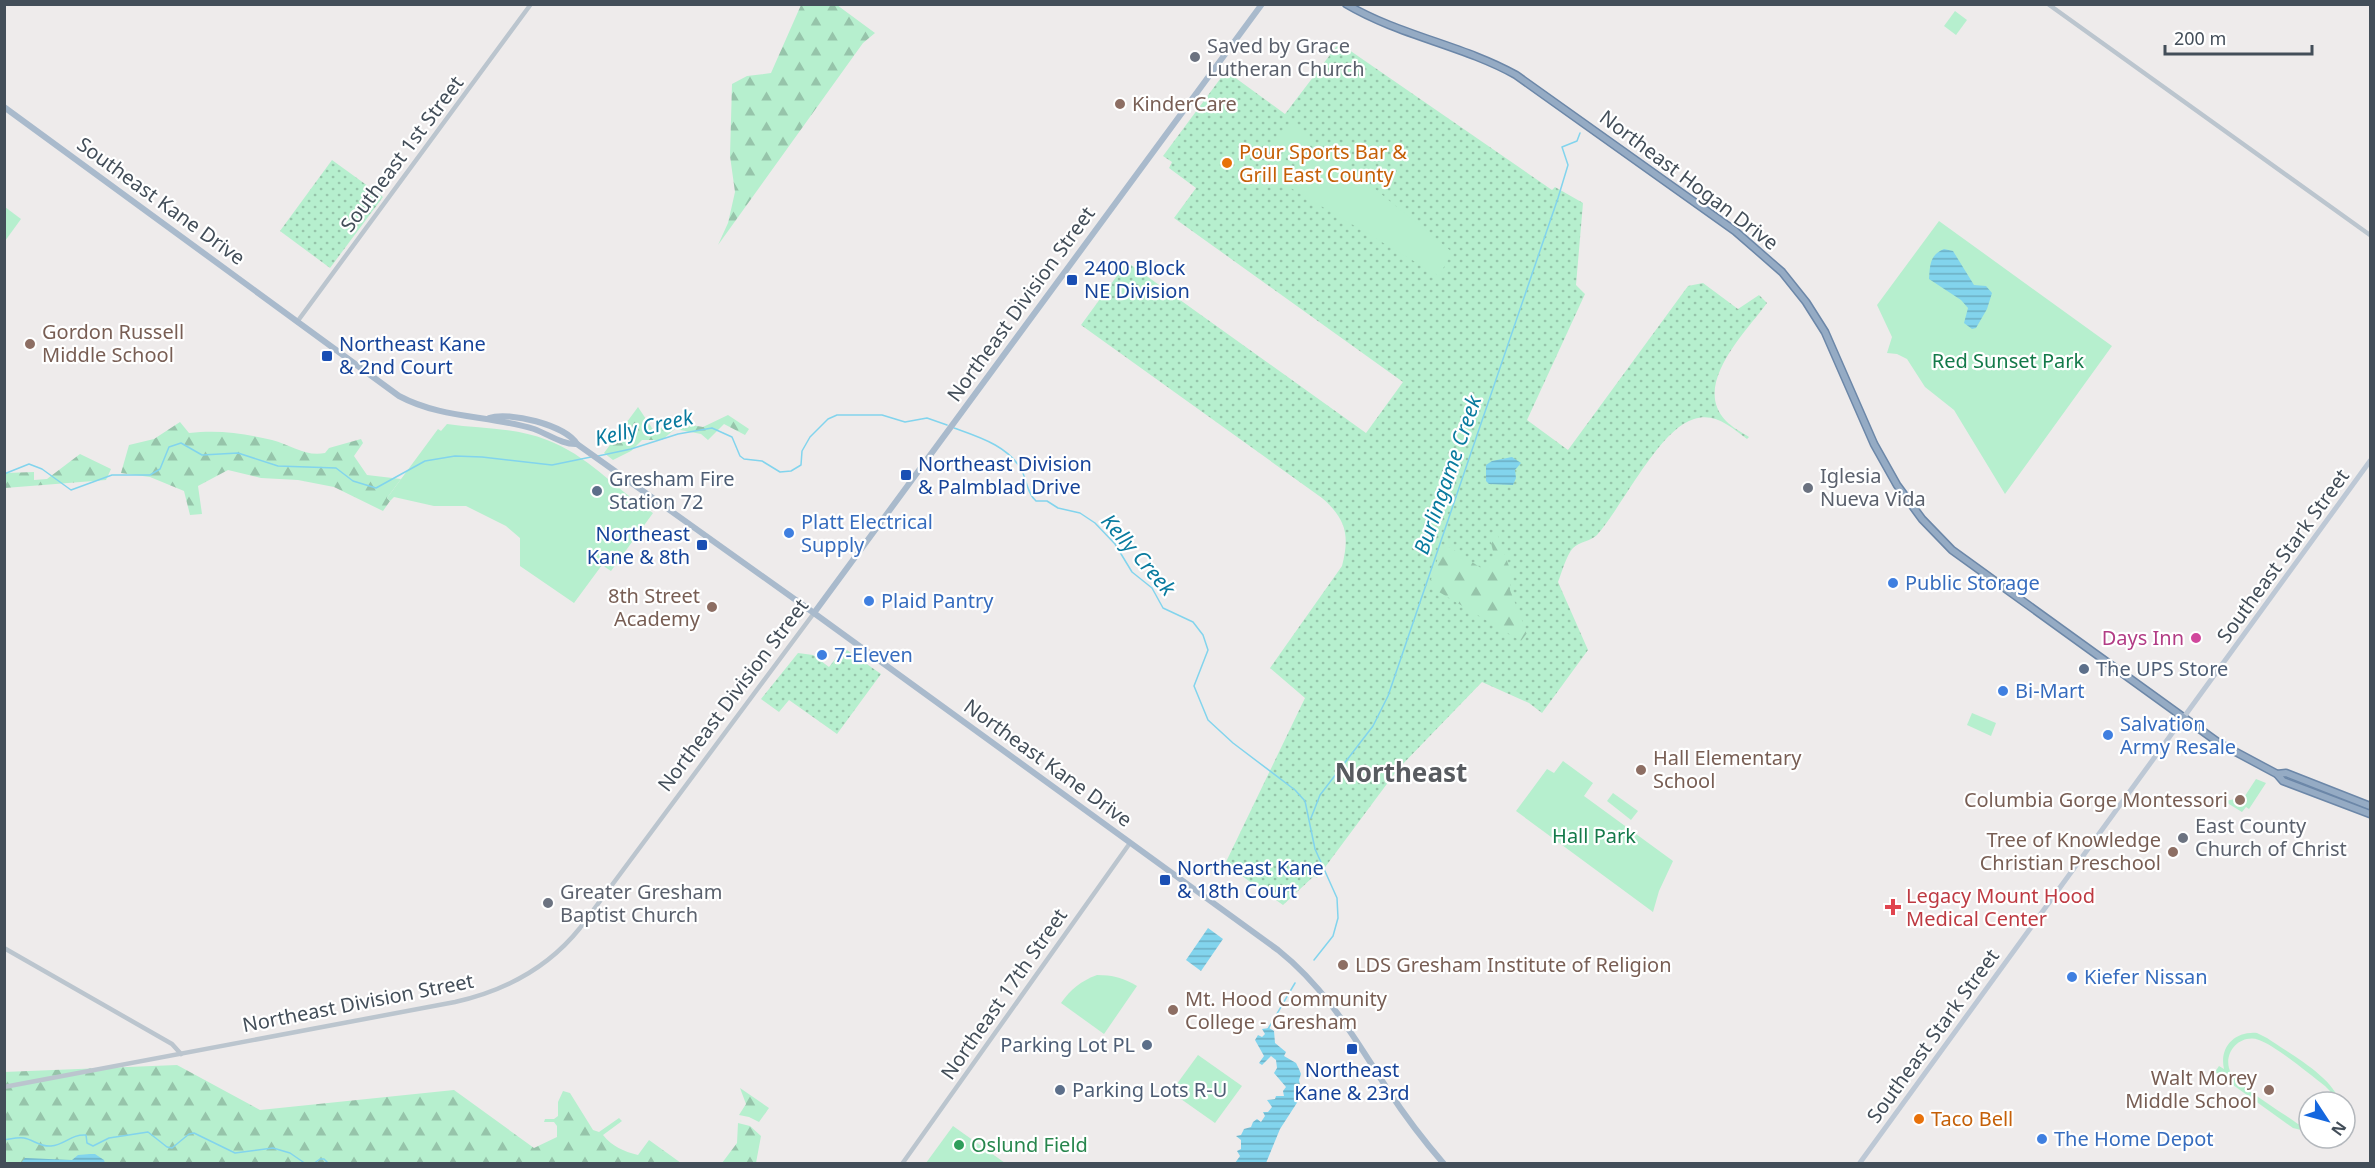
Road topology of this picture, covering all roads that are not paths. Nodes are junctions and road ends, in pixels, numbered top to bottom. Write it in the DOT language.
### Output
graph roads {
  1 [pos="531,4"];
  2 [pos="1262,4"];
  3 [pos="1346,4"];
  4 [pos="2048,4"];
  5 [pos="4,107"];
  6 [pos="2370,235"];
  7 [pos="297,322"];
  8 [pos="2370,461"];
  9 [pos="814,614"];
  10 [pos="2183,718"];
  11 [pos="2277,774"];
  12 [pos="2370,806"];
  13 [pos="2370,814"];
  14 [pos="1130,843"];
  15 [pos="4,948"];
  16 [pos="181,1054"];
  17 [pos="4,1087"];
  18 [pos="902,1164"];
  19 [pos="1444,1164"];
  20 [pos="1859,1164"];
  1 -- 7 [label="street, Southeast 1st Street"];
  2 -- 9 [label="main road, Northeast Division Street"];
  3 -- 10 [label="highway, Northeast Hogan Drive"];
  4 -- 6 [label="street"];
  5 -- 7 [label="main road, Southeast Kane Drive"];
  7 -- 9 [label="main road, Northeast Kane Drive"];
  8 -- 10 [label="main road, Southeast Stark Street"];
  9 -- 14 [label="main road, Northeast Kane Drive"];
  9 -- 16 [label="street, Northeast Division Street"];
  10 -- 11 [label="highway, Northeast Hogan Drive"];
  10 -- 20 [label="main road, Southeast Stark Street"];
  11 -- 12 [label="highway, Northeast Hogan Drive"];
  11 -- 13 [label="highway, Northeast Hogan Drive"];
  14 -- 18 [label="street, Northeast 17th Street"];
  14 -- 19 [label="main road, Northeast Kane Drive"];
  15 -- 16 [label="street"];
  16 -- 17 [label="street, Northeast Division Street"];
}
